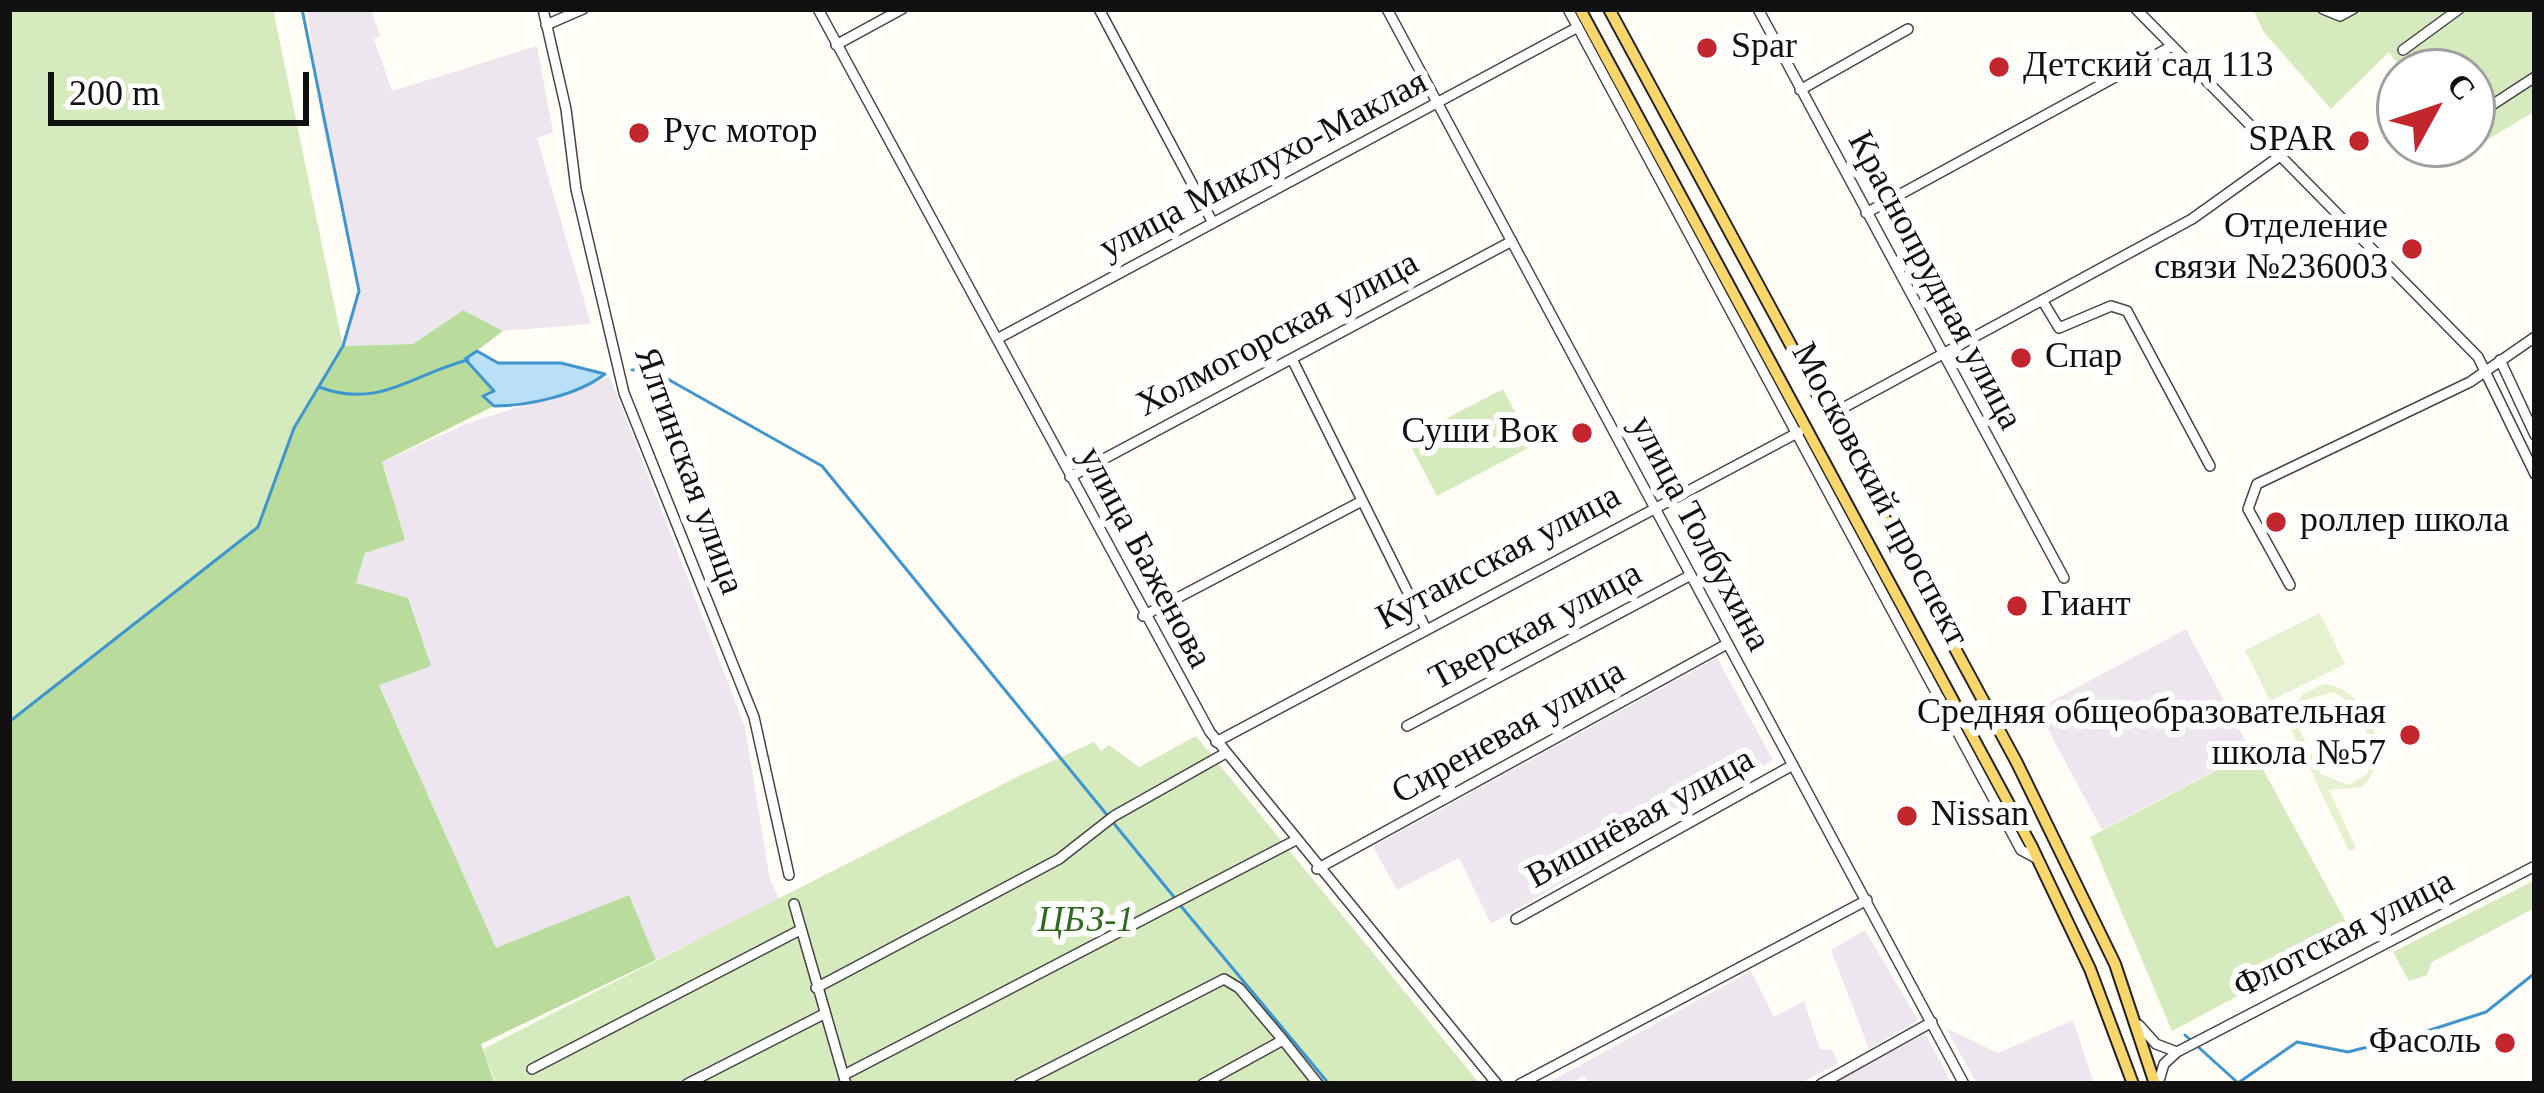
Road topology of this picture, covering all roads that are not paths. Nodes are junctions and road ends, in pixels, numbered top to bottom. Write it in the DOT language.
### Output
graph roads {
  1 [pos="543,9"];
  2 [pos="583,9"];
  3 [pos="818,9"];
  4 [pos="902,9"];
  5 [pos="1100,9"];
  6 [pos="1387,9"];
  7 [pos="1568,9"];
  8 [pos="1580,9"];
  9 [pos="1758,9"];
  10 [pos="2136,9"];
  11 [pos="2324,9"];
  12 [pos="2353,9"];
  13 [pos="2459,9"];
  14 [pos="1613,11"];
  15 [pos="546,25"];
  16 [pos="1582,25"];
  17 [pos="1908,29"];
  18 [pos="1557,41"];
  19 [pos="836,45"];
  20 [pos="2172,46"];
  21 [pos="1588,47"];
  22 [pos="2406,48"];
  23 [pos="2535,77"];
  24 [pos="1800,90"];
  25 [pos="2496,102"];
  26 [pos="1437,103"];
  27 [pos="1637,121"];
  28 [pos="2280,156"];
  29 [pos="1866,213"];
  30 [pos="1213,224"];
  31 [pos="1728,226"];
  32 [pos="1708,238"];
  33 [pos="1512,241"];
  34 [pos="1741,298"];
  35 [pos="2042,300"];
  36 [pos="1727,307"];
  37 [pos="2535,338"];
  38 [pos="997,339"];
  39 [pos="1944,355"];
  40 [pos="1292,359"];
  41 [pos="2500,360"];
  42 [pos="2484,368"];
  43 [pos="1830,416"];
  44 [pos="1810,429"];
  45 [pos="1796,434"];
  46 [pos="2535,435"];
  47 [pos="2210,466"];
  48 [pos="2535,474"];
  49 [pos="1070,477"];
  50 [pos="1362,501"];
  51 [pos="1651,507"];
  52 [pos="1691,575"];
  53 [pos="2064,578"];
  54 [pos="2290,585"];
  55 [pos="1143,616"];
  56 [pos="1425,627"];
  57 [pos="1727,644"];
  58 [pos="1407,726"];
  59 [pos="1216,742"];
  60 [pos="1224,754"];
  61 [pos="1792,765"];
  62 [pos="1294,841"];
  63 [pos="2037,859"];
  64 [pos="2535,866"];
  65 [pos="1317,869"];
  66 [pos="788,875"];
  67 [pos="2074,875"];
  68 [pos="2052,889"];
  69 [pos="1867,900"];
  70 [pos="794,904"];
  71 [pos="1516,920"];
  72 [pos="800,930"];
  73 [pos="816,988"];
  74 [pos="824,1013"];
  75 [pos="1932,1022"];
  76 [pos="2139,1025"];
  77 [pos="1283,1040"];
  78 [pos="2177,1052"];
  79 [pos="532,1069"];
  80 [pos="844,1081"];
  81 [pos="2131,1083"];
  82 [pos="687,1084"];
  83 [pos="1019,1084"];
  84 [pos="1203,1084"];
  85 [pos="1318,1084"];
  86 [pos="1497,1084"];
  87 [pos="1520,1084"];
  88 [pos="1821,1084"];
  89 [pos="1964,1084"];
  90 [pos="2157,1084"];
  1 -- 15 [label="street, Ялтинская улица"];
  2 -- 15 [label="street"];
  3 -- 19 [label="street, улица Баженова"];
  4 -- 19 [label="street"];
  5 -- 30 [label="street"];
  6 -- 26 [label="street, улица Толбухина"];
  7 -- 16 [label="street"];
  8 -- 16 [label="main road, Московский проспект"];
  9 -- 24 [label="street, Краснопрудная улица"];
  10 -- 20 [label="street"];
  11 -- 12 [label="street"];
  13 -- 22 [label="street"];
  14 -- 31 [label="main road, Московский проспект"];
  15 -- 66 [label="street, Ялтинская улица"];
  16 -- 18 [label="street, улица Миклухо-Маклая"];
  16 -- 21 [label="street"];
  16 -- 27 [label="main road, Московский проспект"];
  17 -- 24 [label="street"];
  18 -- 21 [label="street"];
  18 -- 26 [label="street, улица Миклухо-Маклая"];
  19 -- 38 [label="street, улица Баженова"];
  20 -- 28 [label="street"];
  20 -- 29 [label="street"];
  21 -- 27 [label="street"];
  23 -- 25 [label="street"];
  24 -- 29 [label="street, Краснопрудная улица"];
  26 -- 30 [label="street, улица Миклухо-Маклая"];
  26 -- 33 [label="street, улица Толбухина"];
  27 -- 32 [label="main road, Московский проспект"];
  27 -- 36 [label="street"];
  28 -- 35 [label="street"];
  28 -- 42 [label="street"];
  29 -- 39 [label="street, Краснопрудная улица"];
  30 -- 38 [label="street, улица Миклухо-Маклая"];
  31 -- 32 [label="main road"];
  31 -- 43 [label="main road, Московский проспект"];
  32 -- 34 [label="main road, Московский проспект"];
  33 -- 40 [label="street, Холмогорская улица"];
  33 -- 51 [label="street, улица Толбухина"];
  34 -- 36 [label="street"];
  34 -- 44 [label="main road, Московский проспект"];
  35 -- 39 [label="street"];
  35 -- 47 [label="street"];
  36 -- 45 [label="street"];
  37 -- 41 [label="street"];
  38 -- 49 [label="street, улица Баженова"];
  39 -- 43 [label="street"];
  39 -- 53 [label="street, Краснопрудная улица"];
  40 -- 49 [label="street, Холмогорская улица"];
  40 -- 50 [label="street"];
  41 -- 42 [label="street"];
  41 -- 46 [label="street"];
  42 -- 48 [label="street"];
  42 -- 54 [label="street"];
  43 -- 67 [label="main road, Московский проспект"];
  44 -- 45 [label="street, Кутаисская улица"];
  44 -- 63 [label="main road, Московский проспект"];
  45 -- 51 [label="street, Кутаисская улица"];
  45 -- 63 [label="street"];
  49 -- 55 [label="street, улица Баженова"];
  50 -- 55 [label="street"];
  50 -- 56 [label="street"];
  51 -- 52 [label="street, улица Толбухина"];
  51 -- 56 [label="street, Кутаисская улица"];
  52 -- 57 [label="street, улица Толбухина"];
  52 -- 58 [label="street, Тверская улица"];
  55 -- 59 [label="street, улица Баженова"];
  56 -- 59 [label="street, Кутаисская улица"];
  57 -- 61 [label="street, улица Толбухина"];
  57 -- 65 [label="street, Сиреневая улица"];
  59 -- 60 [label="street, улица Баженова"];
  60 -- 62 [label="street, улица Баженова"];
  60 -- 73 [label="street"];
  61 -- 69 [label="street, улица Толбухина"];
  61 -- 71 [label="street, Вишнёвая улица"];
  62 -- 65 [label="street, улица Баженова"];
  62 -- 80 [label="street"];
  63 -- 68 [label="main road, Московский проспект"];
  64 -- 78 [label="street, Флотская улица"];
  65 -- 86 [label="street, улица Баженова"];
  67 -- 68 [label="main road"];
  67 -- 76 [label="main road, Московский проспект"];
  68 -- 81 [label="main road, Московский проспект"];
  69 -- 75 [label="street, улица Толбухина"];
  69 -- 87 [label="street"];
  70 -- 72 [label="street"];
  72 -- 73 [label="street"];
  72 -- 79 [label="street"];
  73 -- 74 [label="street"];
  74 -- 80 [label="street"];
  74 -- 82 [label="street"];
  75 -- 88 [label="street"];
  75 -- 89 [label="street, улица Толбухина"];
  76 -- 78 [label="street"];
  76 -- 90 [label="main road, Московский проспект"];
  77 -- 83 [label="street"];
  77 -- 84 [label="street"];
  77 -- 85 [label="street"];
  78 -- 90 [label="street"];
}
